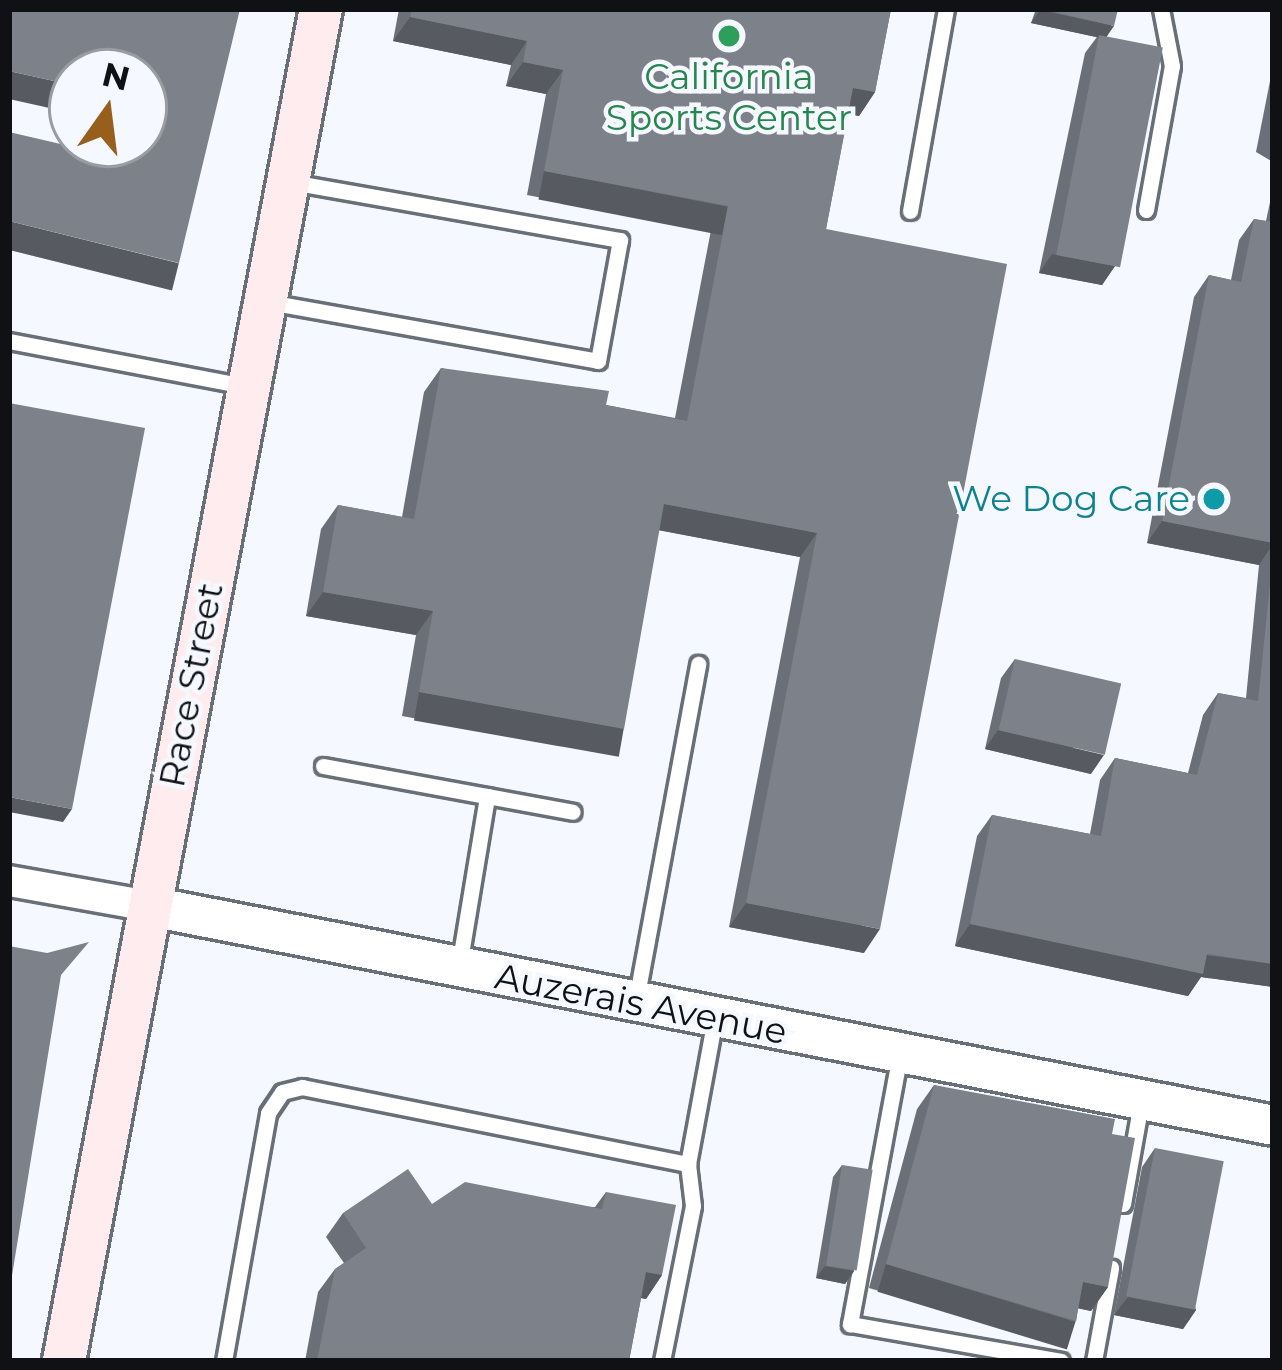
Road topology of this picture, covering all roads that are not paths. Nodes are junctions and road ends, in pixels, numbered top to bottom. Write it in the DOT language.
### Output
graph roads {
  1 [pos="321,9"];
  2 [pos="946,9"];
  3 [pos="1161,9"];
  4 [pos="288,182"];
  5 [pos="1146,210"];
  6 [pos="910,211"];
  7 [pos="265,301"];
  8 [pos="9,341"];
  9 [pos="248,387"];
  10 [pos="698,664"];
  11 [pos="323,766"];
  12 [pos="487,796"];
  13 [pos="573,812"];
  14 [pos="9,881"];
  15 [pos="150,906"];
  16 [pos="459,969"];
  17 [pos="635,1003"];
  18 [pos="715,1018"];
  19 [pos="900,1054"];
  20 [pos="1142,1100"];
  21 [pos="1273,1125"];
  22 [pos="688,1164"];
  23 [pos="1118,1231"];
  24 [pos="1114,1252"];
  25 [pos="64,1361"];
  26 [pos="224,1361"];
  27 [pos="662,1361"];
  28 [pos="1061,1361"];
  29 [pos="1094,1361"];
  1 -- 4 [label="main road, Race Street"];
  2 -- 6 [label="lane"];
  3 -- 5 [label="lane"];
  4 -- 7 [label="main road, Race Street"];
  4 -- 7 [label="lane"];
  7 -- 9 [label="main road, Race Street"];
  8 -- 9 [label="lane"];
  9 -- 15 [label="main road, Race Street"];
  10 -- 17 [label="lane"];
  11 -- 12 [label="lane"];
  12 -- 13 [label="lane"];
  12 -- 16 [label="lane"];
  14 -- 15 [label="street, Auzerais Avenue"];
  15 -- 16 [label="street, Auzerais Avenue"];
  15 -- 25 [label="main road, Race Street"];
  16 -- 17 [label="street, Auzerais Avenue"];
  17 -- 18 [label="street, Auzerais Avenue"];
  18 -- 19 [label="street, Auzerais Avenue"];
  18 -- 22 [label="lane"];
  19 -- 20 [label="street, Auzerais Avenue"];
  19 -- 28 [label="lane"];
  20 -- 21 [label="street, Auzerais Avenue"];
  20 -- 23 [label="lane"];
  22 -- 26 [label="lane"];
  22 -- 27 [label="lane"];
  24 -- 29 [label="lane"];
}
